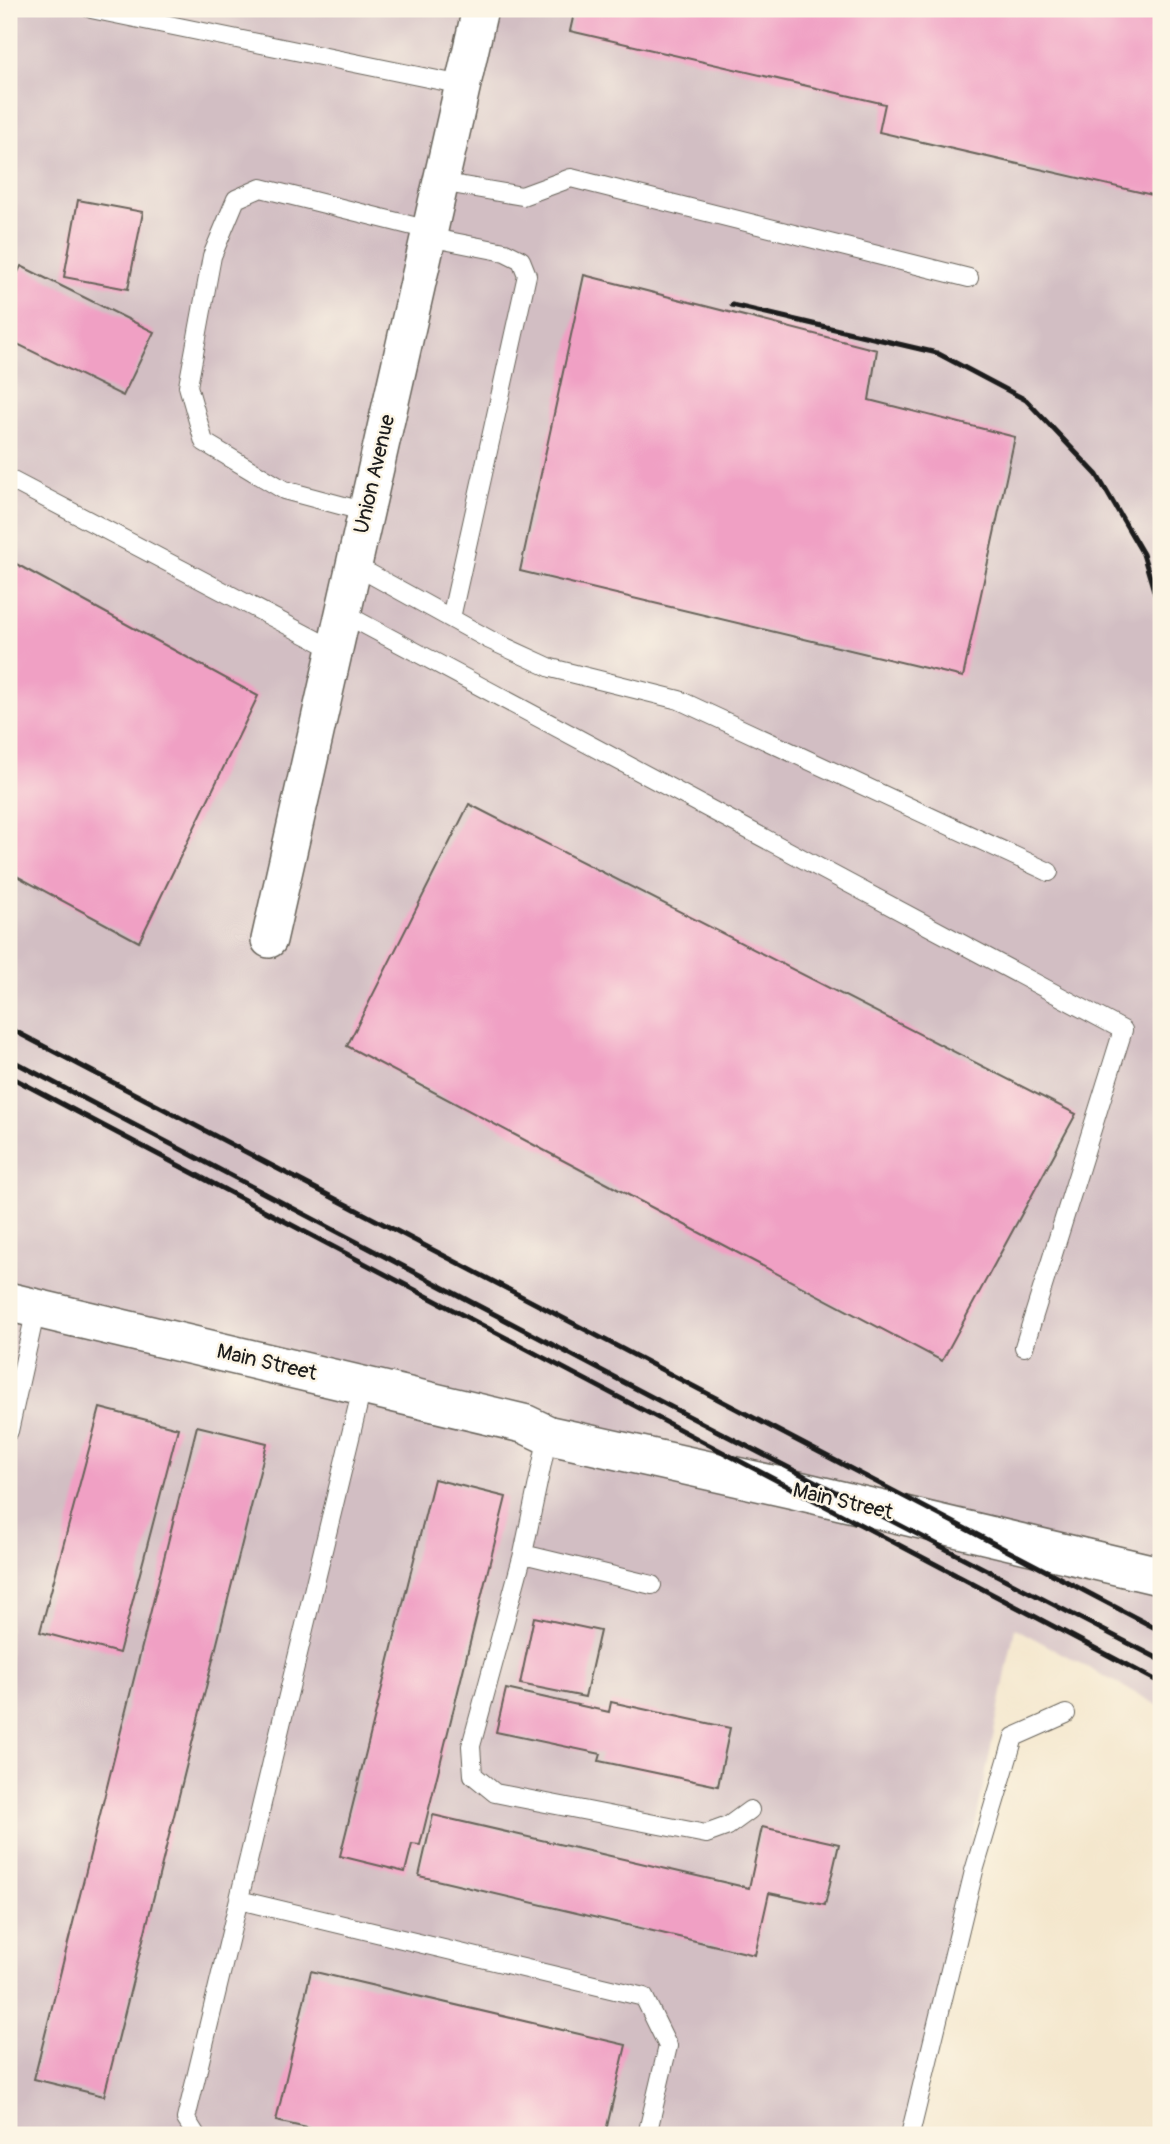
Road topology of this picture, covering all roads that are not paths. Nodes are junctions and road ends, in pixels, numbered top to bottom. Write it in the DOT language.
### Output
graph roads {
  1 [pos="91,9"];
  2 [pos="480,9"];
  3 [pos="462,85"];
  4 [pos="440,182"];
  5 [pos="429,233"];
  6 [pos="970,278"];
  7 [pos="9,479"];
  8 [pos="366,512"];
  9 [pos="354,565"];
  10 [pos="343,613"];
  11 [pos="451,618"];
  12 [pos="335,650"];
  13 [pos="1049,872"];
  14 [pos="269,940"];
  15 [pos="22,1306"];
  16 [pos="1024,1347"];
  17 [pos="363,1384"];
  18 [pos="536,1429"];
  19 [pos="9,1431"];
  20 [pos="523,1554"];
  21 [pos="1161,1558"];
  22 [pos="1161,1576"];
  23 [pos="652,1585"];
  24 [pos="1066,1714"];
  25 [pos="750,1810"];
  26 [pos="239,1900"];
  27 [pos="196,2135"];
  28 [pos="647,2135"];
  29 [pos="909,2135"];
  1 -- 3 [label="lane"];
  2 -- 3 [label="street, Union Avenue"];
  3 -- 4 [label="street, Union Avenue"];
  4 -- 5 [label="street, Union Avenue"];
  4 -- 6 [label="lane"];
  5 -- 8 [label="street, Union Avenue"];
  5 -- 8 [label="lane"];
  5 -- 11 [label="lane"];
  7 -- 12 [label="lane"];
  8 -- 9 [label="street, Union Avenue"];
  9 -- 10 [label="street, Union Avenue"];
  9 -- 11 [label="lane"];
  10 -- 12 [label="street, Union Avenue"];
  10 -- 16 [label="lane"];
  11 -- 13 [label="lane"];
  12 -- 14 [label="street, Union Avenue"];
  15 -- 17 [label="street, Main Street"];
  15 -- 19 [label="lane"];
  17 -- 18 [label="street, Main Street"];
  17 -- 26 [label="lane"];
  18 -- 20 [label="lane"];
  18 -- 21 [label="street, Main Street"];
  18 -- 22 [label="street, Main Street"];
  20 -- 23 [label="lane"];
  20 -- 25 [label="lane"];
  24 -- 29 [label="lane"];
  26 -- 27 [label="lane"];
  26 -- 28 [label="lane"];
}
